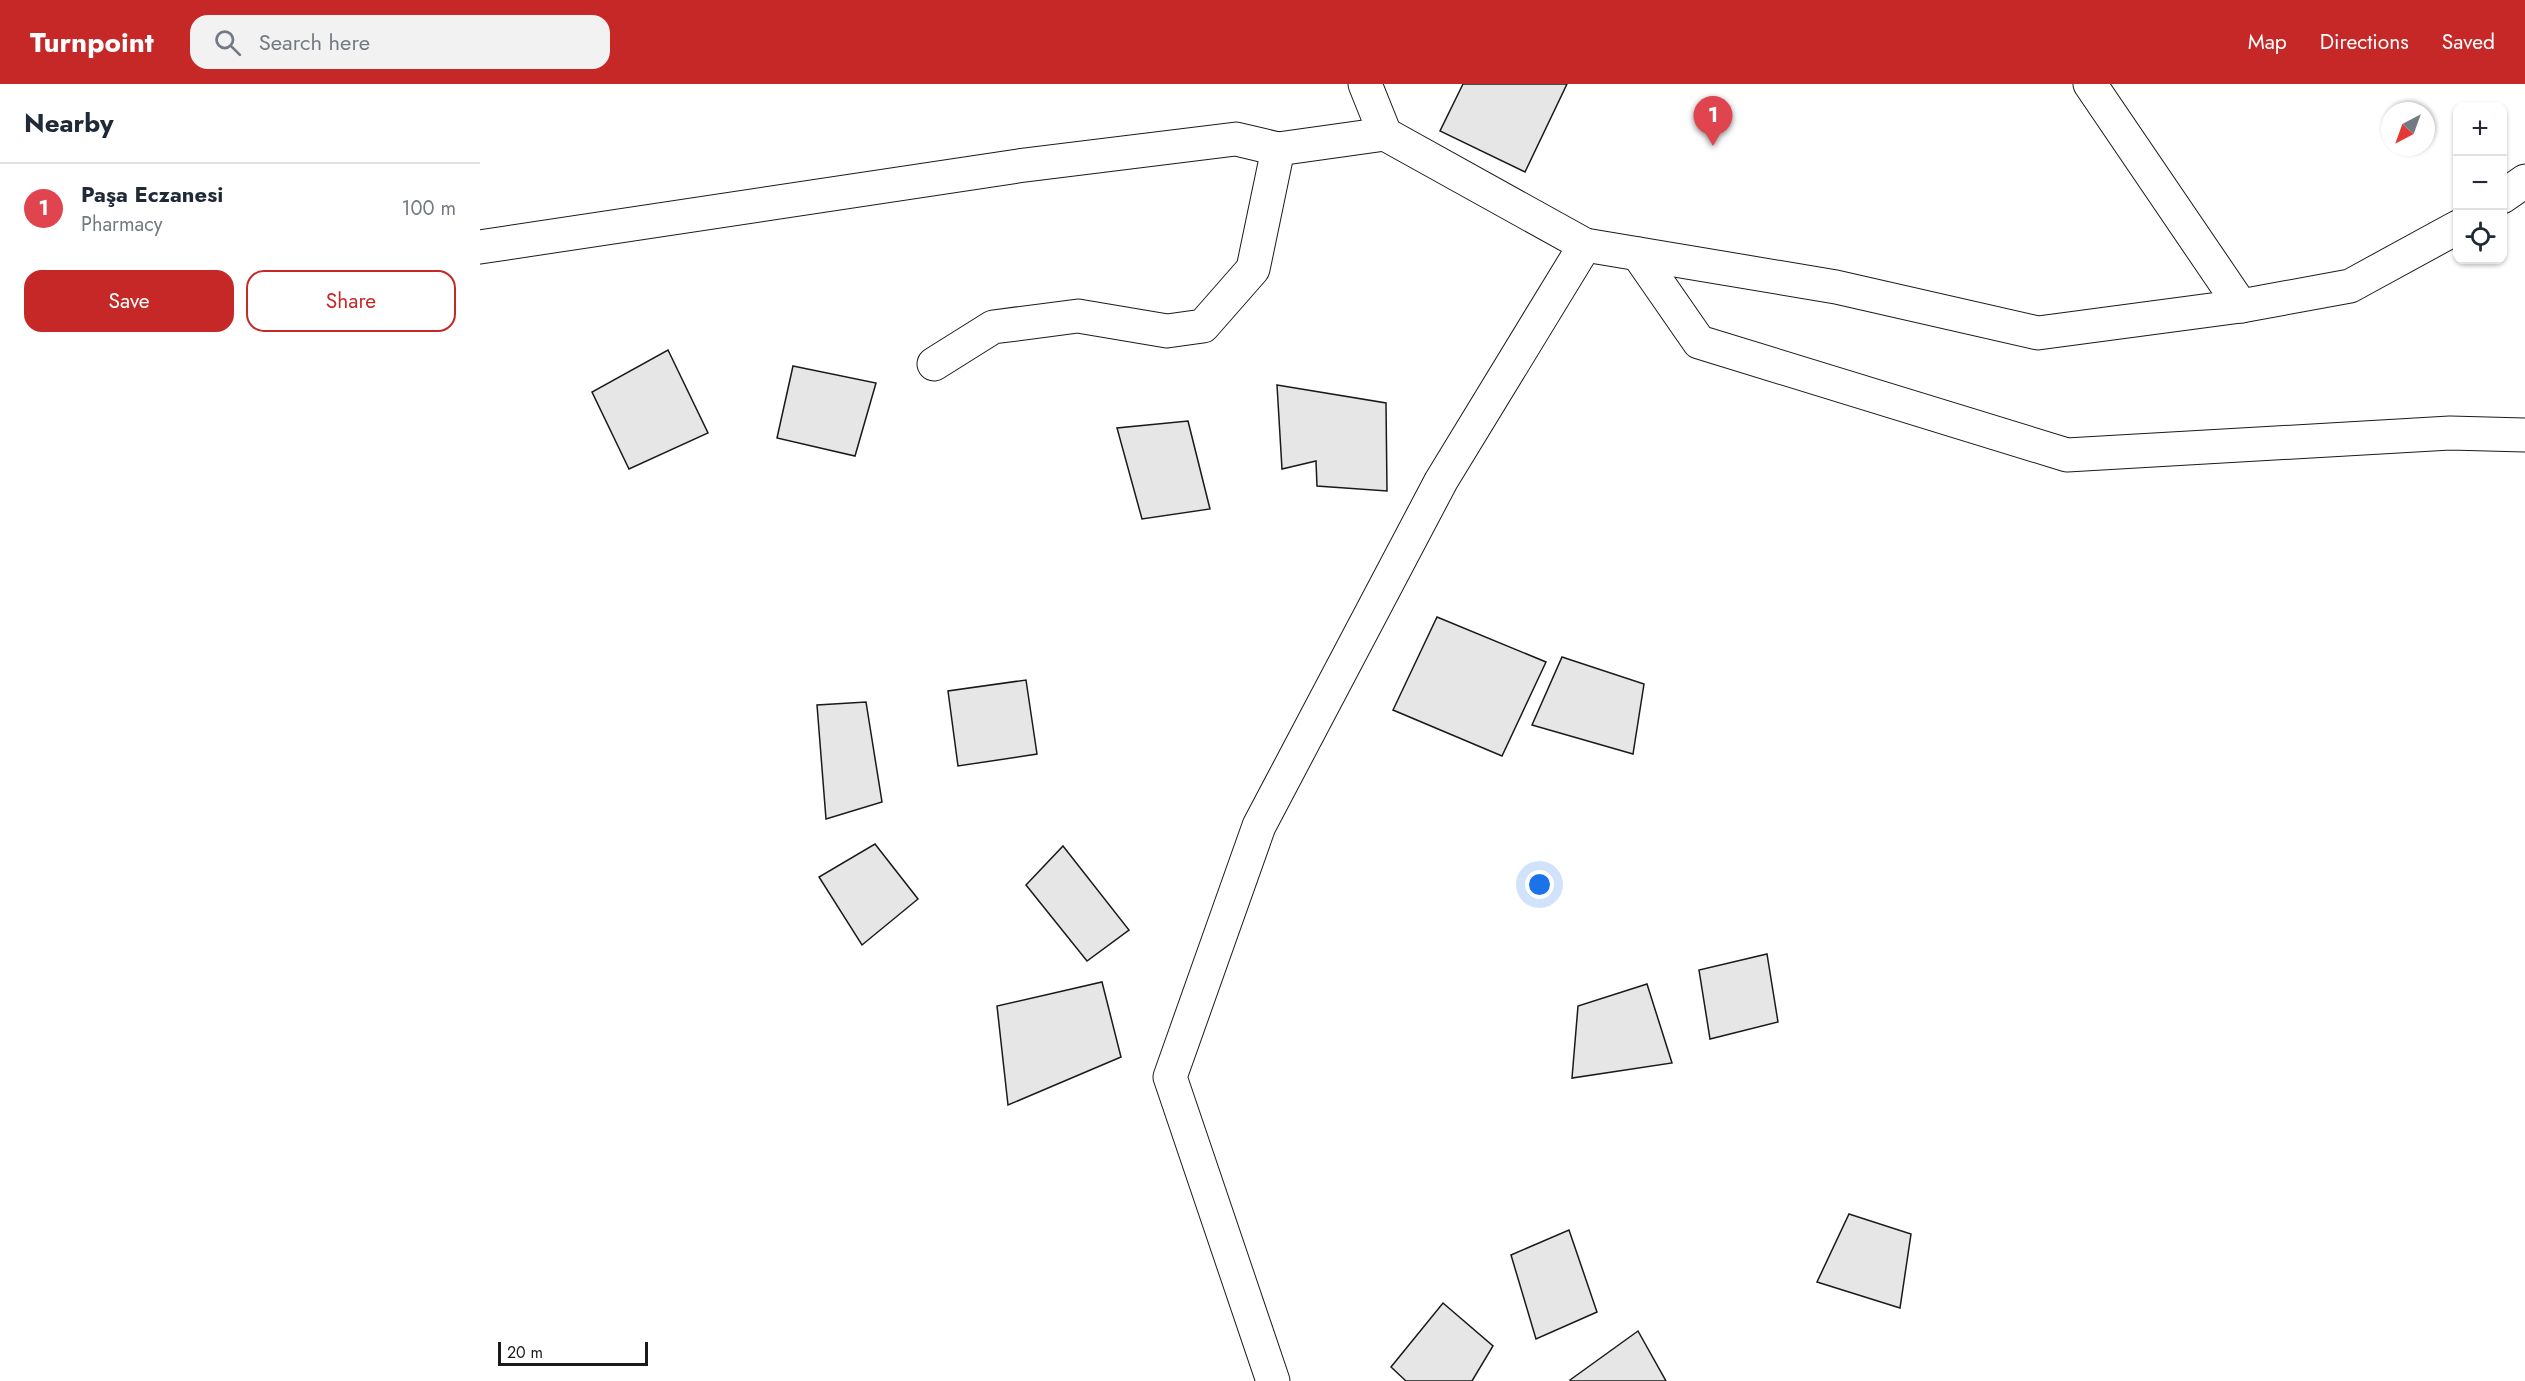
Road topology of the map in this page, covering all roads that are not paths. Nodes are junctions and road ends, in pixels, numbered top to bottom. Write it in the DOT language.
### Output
graph roads {
  1 [pos="1365,84"];
  2 [pos="2090,84"];
  3 [pos="1385,134"];
  4 [pos="1278,149"];
  5 [pos="2525,182"];
  6 [pos="2507,194"];
  7 [pos="2453,229"];
  8 [pos="1585,245"];
  9 [pos="480,248"];
  10 [pos="1638,254"];
  11 [pos="2241,306"];
  12 [pos="934,364"];
  13 [pos="2525,435"];
  14 [pos="1273,1381"];
  1 -- 3 [label="street"];
  2 -- 11 [label="street"];
  3 -- 4 [label="street"];
  3 -- 8 [label="street"];
  4 -- 9 [label="street"];
  4 -- 12 [label="street"];
  5 -- 6 [label="street"];
  7 -- 11 [label="street"];
  8 -- 10 [label="street"];
  8 -- 14 [label="street"];
  10 -- 11 [label="street"];
  10 -- 13 [label="street"];
}
